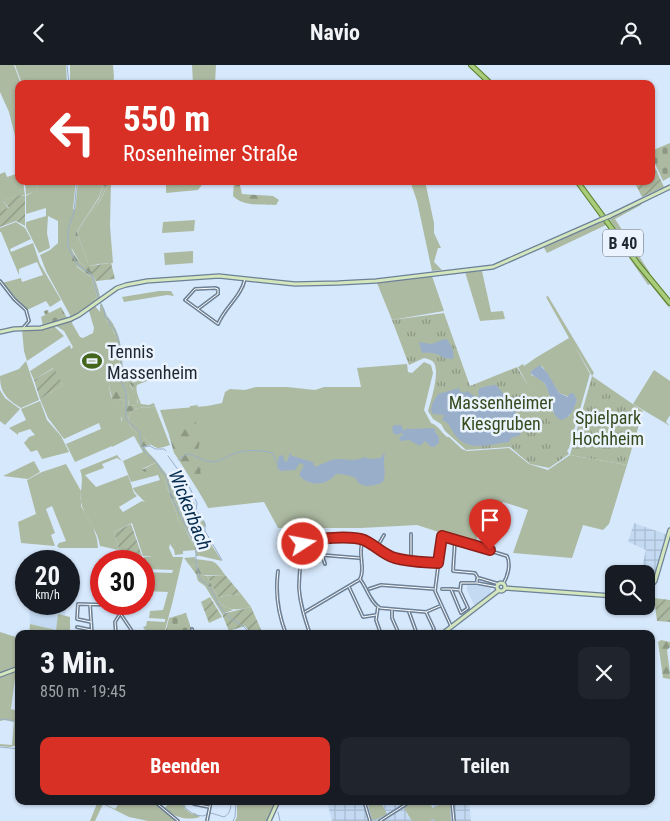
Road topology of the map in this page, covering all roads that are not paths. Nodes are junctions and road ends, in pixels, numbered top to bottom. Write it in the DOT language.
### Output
graph roads {
  1 [pos="471,65"];
  2 [pos="487,80"];
  3 [pos="580,185"];
  4 [pos="670,187"];
  5 [pos="245,278"];
  6 [pos="0,282"];
  7 [pos="670,303"];
  8 [pos="198,309"];
  9 [pos="23,328"];
  10 [pos="0,332"];
  11 [pos="297,530"];
  12 [pos="670,530"];
  13 [pos="384,535"];
  14 [pos="411,535"];
  15 [pos="325,539"];
  16 [pos="455,539"];
  17 [pos="363,540"];
  18 [pos="301,545"];
  19 [pos="376,547"];
  20 [pos="322,555"];
  21 [pos="360,558"];
  22 [pos="411,561"];
  23 [pos="438,563"];
  24 [pos="325,564"];
  25 [pos="278,571"];
  26 [pos="478,578"];
  27 [pos="360,579"];
  28 [pos="655,581"];
  29 [pos="477,583"];
  30 [pos="348,586"];
  31 [pos="500,586"];
  32 [pos="505,588"];
  33 [pos="435,589"];
  34 [pos="442,589"];
  35 [pos="451,589"];
  36 [pos="368,590"];
  37 [pos="460,590"];
  38 [pos="605,595"];
  39 [pos="90,605"];
  40 [pos="440,606"];
  41 [pos="378,607"];
  42 [pos="392,609"];
  43 [pos="409,611"];
  44 [pos="426,611"];
  45 [pos="303,613"];
  46 [pos="91,615"];
  47 [pos="119,615"];
  48 [pos="121,615"];
  49 [pos="376,615"];
  50 [pos="91,622"];
  51 [pos="448,622"];
  52 [pos="456,623"];
  53 [pos="77,627"];
  54 [pos="451,627"];
  55 [pos="92,630"];
  56 [pos="116,630"];
  57 [pos="132,630"];
  58 [pos="285,630"];
  59 [pos="309,630"];
  60 [pos="379,630"];
  61 [pos="397,630"];
  62 [pos="416,630"];
  63 [pos="434,630"];
  64 [pos="447,630"];
  65 [pos="15,669"];
  66 [pos="0,675"];
  67 [pos="159,805"];
  68 [pos="199,805"];
  69 [pos="276,805"];
  70 [pos="365,805"];
  71 [pos="405,805"];
  72 [pos="452,805"];
  73 [pos="210,807"];
  74 [pos="178,821"];
  75 [pos="207,821"];
  76 [pos="269,821"];
  77 [pos="370,821"];
  78 [pos="380,821"];
  79 [pos="454,821"];
  1 -- 2 [label="main road"];
  3 -- 7 [label="main road, B 40"];
  4 -- 5 [label="street, bridge"];
  5 -- 8 [label="street"];
  5 -- 9 [label="street"];
  6 -- 9 [label="street"];
  8 -- 8 [label="street"];
  9 -- 10 [label="street"];
  11 -- 18 [label="street"];
  12 -- 28 [label="street"];
  13 -- 19 [label="street"];
  14 -- 22 [label="street"];
  15 -- 17 [label="street"];
  15 -- 18 [label="street"];
  15 -- 20 [label="street"];
  16 -- 23 [label="street"];
  16 -- 26 [label="street"];
  16 -- 31 [label="street"];
  17 -- 19 [label="street"];
  17 -- 21 [label="street"];
  18 -- 45 [label="street"];
  19 -- 22 [label="street"];
  20 -- 21 [label="street"];
  20 -- 24 [label="street"];
  21 -- 27 [label="street"];
  22 -- 23 [label="street"];
  23 -- 33 [label="street"];
  25 -- 58 [label="street"];
  26 -- 29 [label="street"];
  26 -- 31 [label="street"];
  27 -- 30 [label="street"];
  27 -- 36 [label="street"];
  29 -- 31 [label="street"];
  29 -- 37 [label="street"];
  30 -- 45 [label="street"];
  30 -- 49 [label="street"];
  31 -- 32 [label="street"];
  31 -- 32 [label="street"];
  31 -- 52 [label="street"];
  32 -- 38 [label="street"];
  33 -- 36 [label="street"];
  33 -- 40 [label="street"];
  34 -- 35 [label="street"];
  35 -- 37 [label="street"];
  35 -- 37 [label="street"];
  36 -- 41 [label="street"];
  39 -- 50 [label="street"];
  40 -- 44 [label="street"];
  40 -- 51 [label="street"];
  41 -- 42 [label="street"];
  41 -- 49 [label="street"];
  42 -- 43 [label="street"];
  42 -- 61 [label="street"];
  43 -- 44 [label="street"];
  43 -- 62 [label="street"];
  44 -- 63 [label="street"];
  45 -- 59 [label="street"];
  46 -- 50 [label="street"];
  47 -- 56 [label="street"];
  48 -- 57 [label="street"];
  49 -- 60 [label="street"];
  50 -- 55 [label="street"];
  51 -- 52 [label="street"];
  51 -- 54 [label="street"];
  52 -- 54 [label="street"];
  53 -- 55 [label="street"];
  54 -- 64 [label="street"];
  65 -- 66 [label="street"];
  67 -- 74 [label="street"];
  68 -- 73 [label="street"];
  69 -- 76 [label="street"];
  70 -- 77 [label="street"];
  71 -- 78 [label="street"];
  72 -- 79 [label="street"];
  73 -- 75 [label="street"];
}
